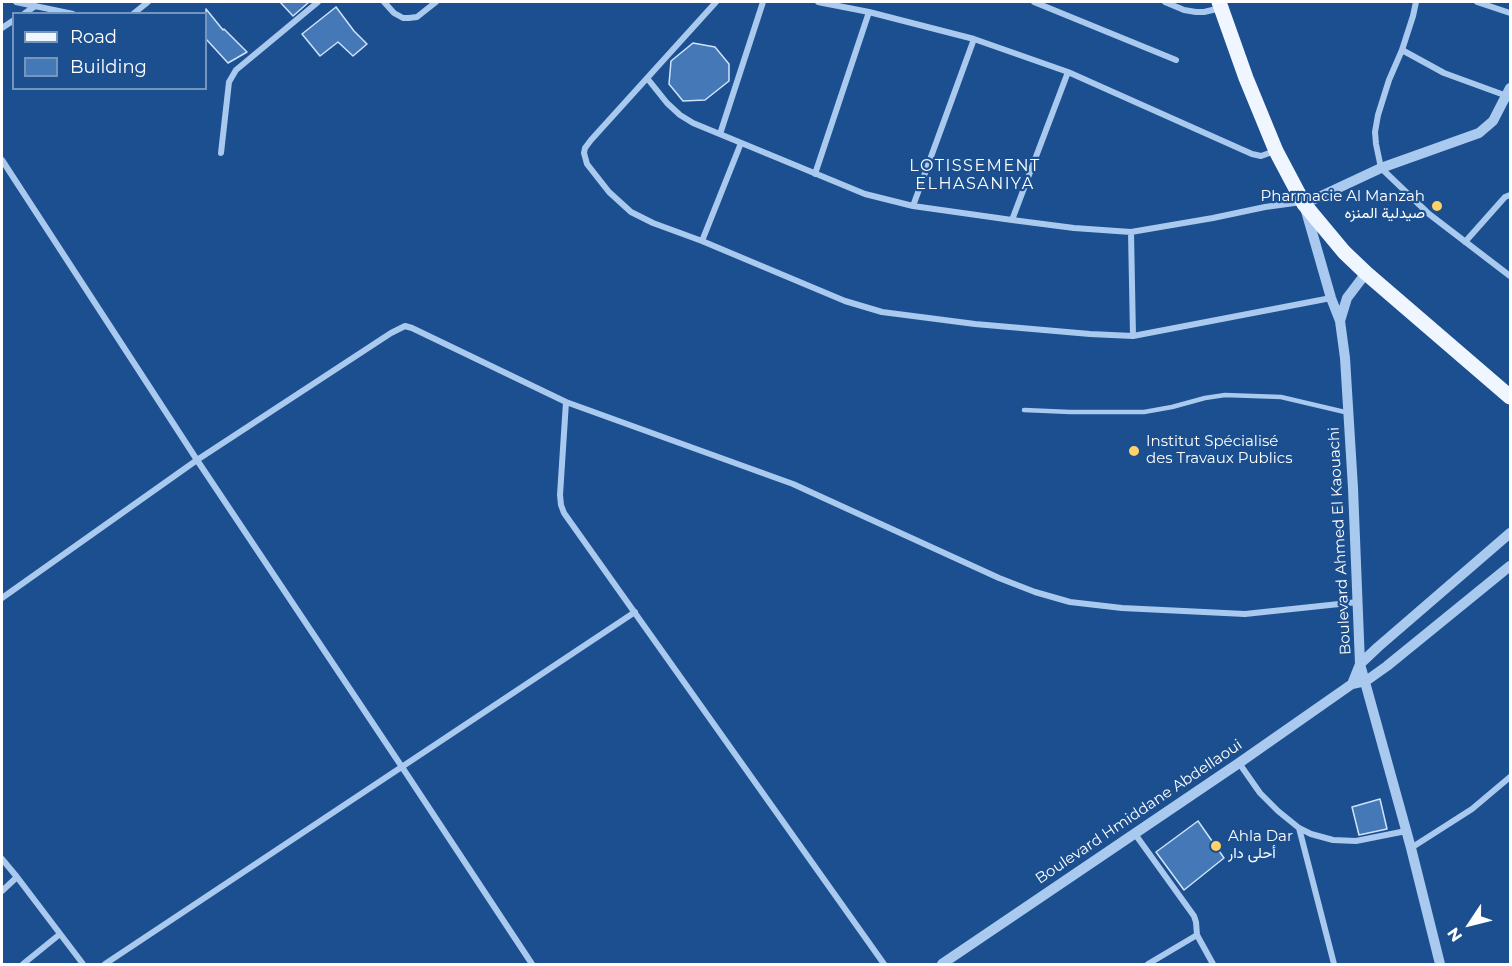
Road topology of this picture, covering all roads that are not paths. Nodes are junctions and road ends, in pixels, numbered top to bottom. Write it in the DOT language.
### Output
graph roads {
  1 [pos="16,2"];
  2 [pos="148,2"];
  3 [pos="318,2"];
  4 [pos="384,2"];
  5 [pos="436,2"];
  6 [pos="716,2"];
  7 [pos="763,2"];
  8 [pos="818,2"];
  9 [pos="1034,2"];
  10 [pos="1165,2"];
  11 [pos="1416,2"];
  12 [pos="1477,2"];
  13 [pos="1221,4"];
  14 [pos="35,6"];
  15 [pos="27,12"];
  16 [pos="64,12"];
  17 [pos="135,12"];
  18 [pos="868,12"];
  19 [pos="1510,13"];
  20 [pos="974,39"];
  21 [pos="1402,50"];
  22 [pos="1176,60"];
  23 [pos="1068,72"];
  24 [pos="646,78"];
  25 [pos="1509,92"];
  26 [pos="720,134"];
  27 [pos="741,143"];
  28 [pos="1275,151"];
  29 [pos="221,153"];
  30 [pos="2,160"];
  31 [pos="1381,168"];
  32 [pos="815,174"];
  33 [pos="1510,195"];
  34 [pos="1303,203"];
  35 [pos="913,206"];
  36 [pos="1012,220"];
  37 [pos="1131,232"];
  38 [pos="702,241"];
  39 [pos="1465,242"];
  40 [pos="1366,273"];
  41 [pos="1510,276"];
  42 [pos="1331,298"];
  43 [pos="1340,321"];
  44 [pos="1133,336"];
  45 [pos="1510,397"];
  46 [pos="567,402"];
  47 [pos="1024,410"];
  48 [pos="1349,413"];
  49 [pos="198,460"];
  50 [pos="1510,533"];
  51 [pos="1510,566"];
  52 [pos="2,598"];
  53 [pos="1358,602"];
  54 [pos="635,612"];
  55 [pos="1360,664"];
  56 [pos="1366,681"];
  57 [pos="1352,684"];
  58 [pos="1239,763"];
  59 [pos="402,767"];
  60 [pos="1510,777"];
  61 [pos="1299,828"];
  62 [pos="1406,831"];
  63 [pos="1134,834"];
  64 [pos="1411,848"];
  65 [pos="2,859"];
  66 [pos="17,877"];
  67 [pos="2,891"];
  68 [pos="60,934"];
  69 [pos="1197,935"];
  70 [pos="22,964"];
  71 [pos="83,964"];
  72 [pos="105,964"];
  73 [pos="532,964"];
  74 [pos="884,964"];
  75 [pos="942,964"];
  76 [pos="1148,964"];
  77 [pos="1213,964"];
  78 [pos="1334,964"];
  79 [pos="1440,964"];
  1 -- 14 [label="street"];
  2 -- 17 [label="street"];
  3 -- 29 [label="street"];
  4 -- 5 [label="street"];
  6 -- 24 [label="street"];
  7 -- 26 [label="street"];
  8 -- 18 [label="street"];
  9 -- 22 [label="street"];
  10 -- 13 [label="street"];
  11 -- 21 [label="street"];
  12 -- 19 [label="street"];
  13 -- 28 [label="main road"];
  14 -- 15 [label="street"];
  14 -- 16 [label="street"];
  18 -- 20 [label="street"];
  18 -- 32 [label="street"];
  20 -- 23 [label="street"];
  20 -- 35 [label="street"];
  21 -- 25 [label="street"];
  21 -- 31 [label="street"];
  23 -- 28 [label="street"];
  23 -- 36 [label="street"];
  24 -- 26 [label="street"];
  24 -- 38 [label="street"];
  25 -- 31 [label="street"];
  26 -- 27 [label="street"];
  27 -- 32 [label="street"];
  27 -- 38 [label="street"];
  28 -- 34 [label="main road"];
  30 -- 49 [label="street"];
  31 -- 34 [label="street"];
  31 -- 39 [label="street"];
  32 -- 35 [label="street"];
  33 -- 39 [label="street"];
  34 -- 37 [label="street"];
  34 -- 40 [label="main road"];
  34 -- 42 [label="street, Boulevard Ahmed El Kaouachi"];
  35 -- 36 [label="street"];
  36 -- 37 [label="street"];
  37 -- 44 [label="street"];
  38 -- 44 [label="street"];
  39 -- 41 [label="street"];
  40 -- 43 [label="street, Boulevard Ahmed El Kaouachi"];
  40 -- 45 [label="main road"];
  42 -- 43 [label="street, Boulevard Ahmed El Kaouachi"];
  42 -- 44 [label="street"];
  43 -- 48 [label="street, Boulevard Ahmed El Kaouachi"];
  46 -- 49 [label="street"];
  46 -- 53 [label="street"];
  46 -- 54 [label="street"];
  47 -- 48 [label="lane"];
  48 -- 53 [label="street, Boulevard Ahmed El Kaouachi"];
  49 -- 52 [label="street"];
  49 -- 59 [label="street"];
  50 -- 55 [label="street"];
  51 -- 56 [label="street, Boulevard Hmiddane Abdellaoui"];
  53 -- 55 [label="street, Boulevard Ahmed El Kaouachi"];
  54 -- 59 [label="street"];
  54 -- 74 [label="street"];
  55 -- 56 [label="street, Boulevard Ahmed El Kaouachi"];
  55 -- 57 [label="street"];
  56 -- 57 [label="street, Boulevard Hmiddane Abdellaoui"];
  56 -- 62 [label="street, Boulevard Ahmed El Kaouachi"];
  57 -- 58 [label="street, Boulevard Hmiddane Abdellaoui"];
  58 -- 61 [label="street"];
  58 -- 63 [label="street, Boulevard Hmiddane Abdellaoui"];
  59 -- 72 [label="street"];
  59 -- 73 [label="street"];
  60 -- 64 [label="street"];
  61 -- 62 [label="street"];
  61 -- 78 [label="street"];
  62 -- 64 [label="street, Boulevard Ahmed El Kaouachi"];
  63 -- 69 [label="street"];
  63 -- 75 [label="street, Boulevard Hmiddane Abdellaoui"];
  64 -- 79 [label="street, Boulevard Ahmed El Kaouachi"];
  65 -- 66 [label="street"];
  66 -- 67 [label="street"];
  66 -- 68 [label="street"];
  68 -- 70 [label="street"];
  68 -- 71 [label="street"];
  69 -- 76 [label="street"];
  69 -- 77 [label="street"];
}
